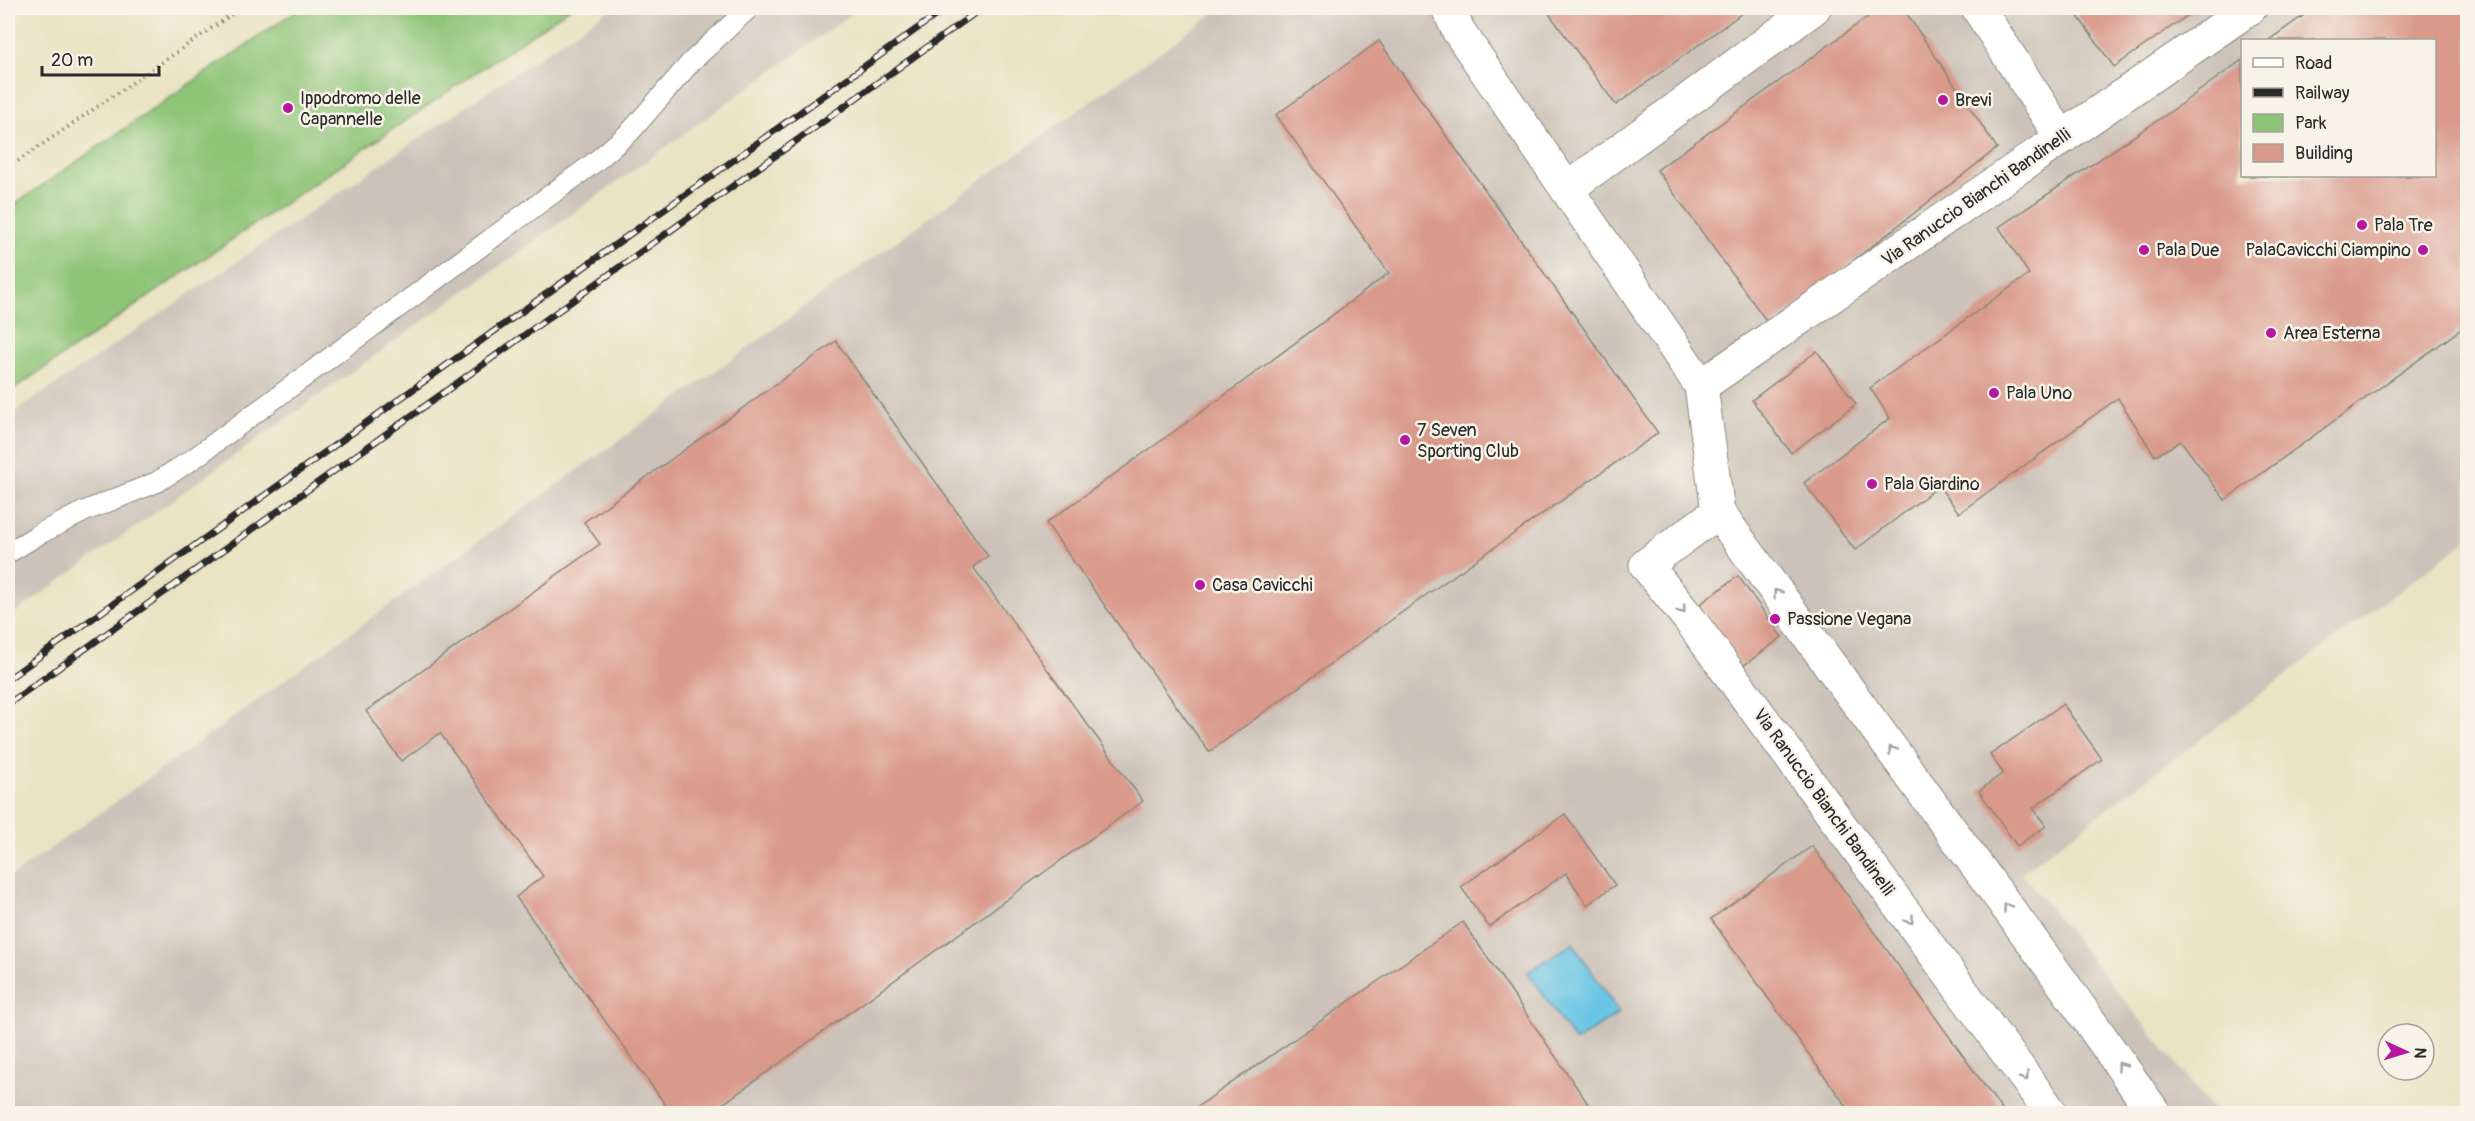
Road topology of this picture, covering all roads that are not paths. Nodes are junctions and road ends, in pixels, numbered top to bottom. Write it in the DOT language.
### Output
graph roads {
  1 [pos="749,8"];
  2 [pos="1448,8"];
  3 [pos="1814,8"];
  4 [pos="1978,8"];
  5 [pos="2250,8"];
  6 [pos="2062,138"];
  7 [pos="1567,189"];
  8 [pos="1701,386"];
  9 [pos="1718,512"];
  10 [pos="8,553"];
  11 [pos="2052,1113"];
  12 [pos="2155,1113"];
  1 -- 10 [label="lane"];
  2 -- 7 [label="street"];
  3 -- 7 [label="street"];
  4 -- 6 [label="street"];
  5 -- 6 [label="street, Via Ranuccio Bianchi Bandinelli"];
  6 -- 8 [label="street, Via Ranuccio Bianchi Bandinelli"];
  7 -- 8 [label="street"];
  8 -- 9 [label="street"];
  9 -- 11 [label="street, Via Ranuccio Bianchi Bandinelli, one-way"];
  12 -- 9 [label="street, one-way"];
}
